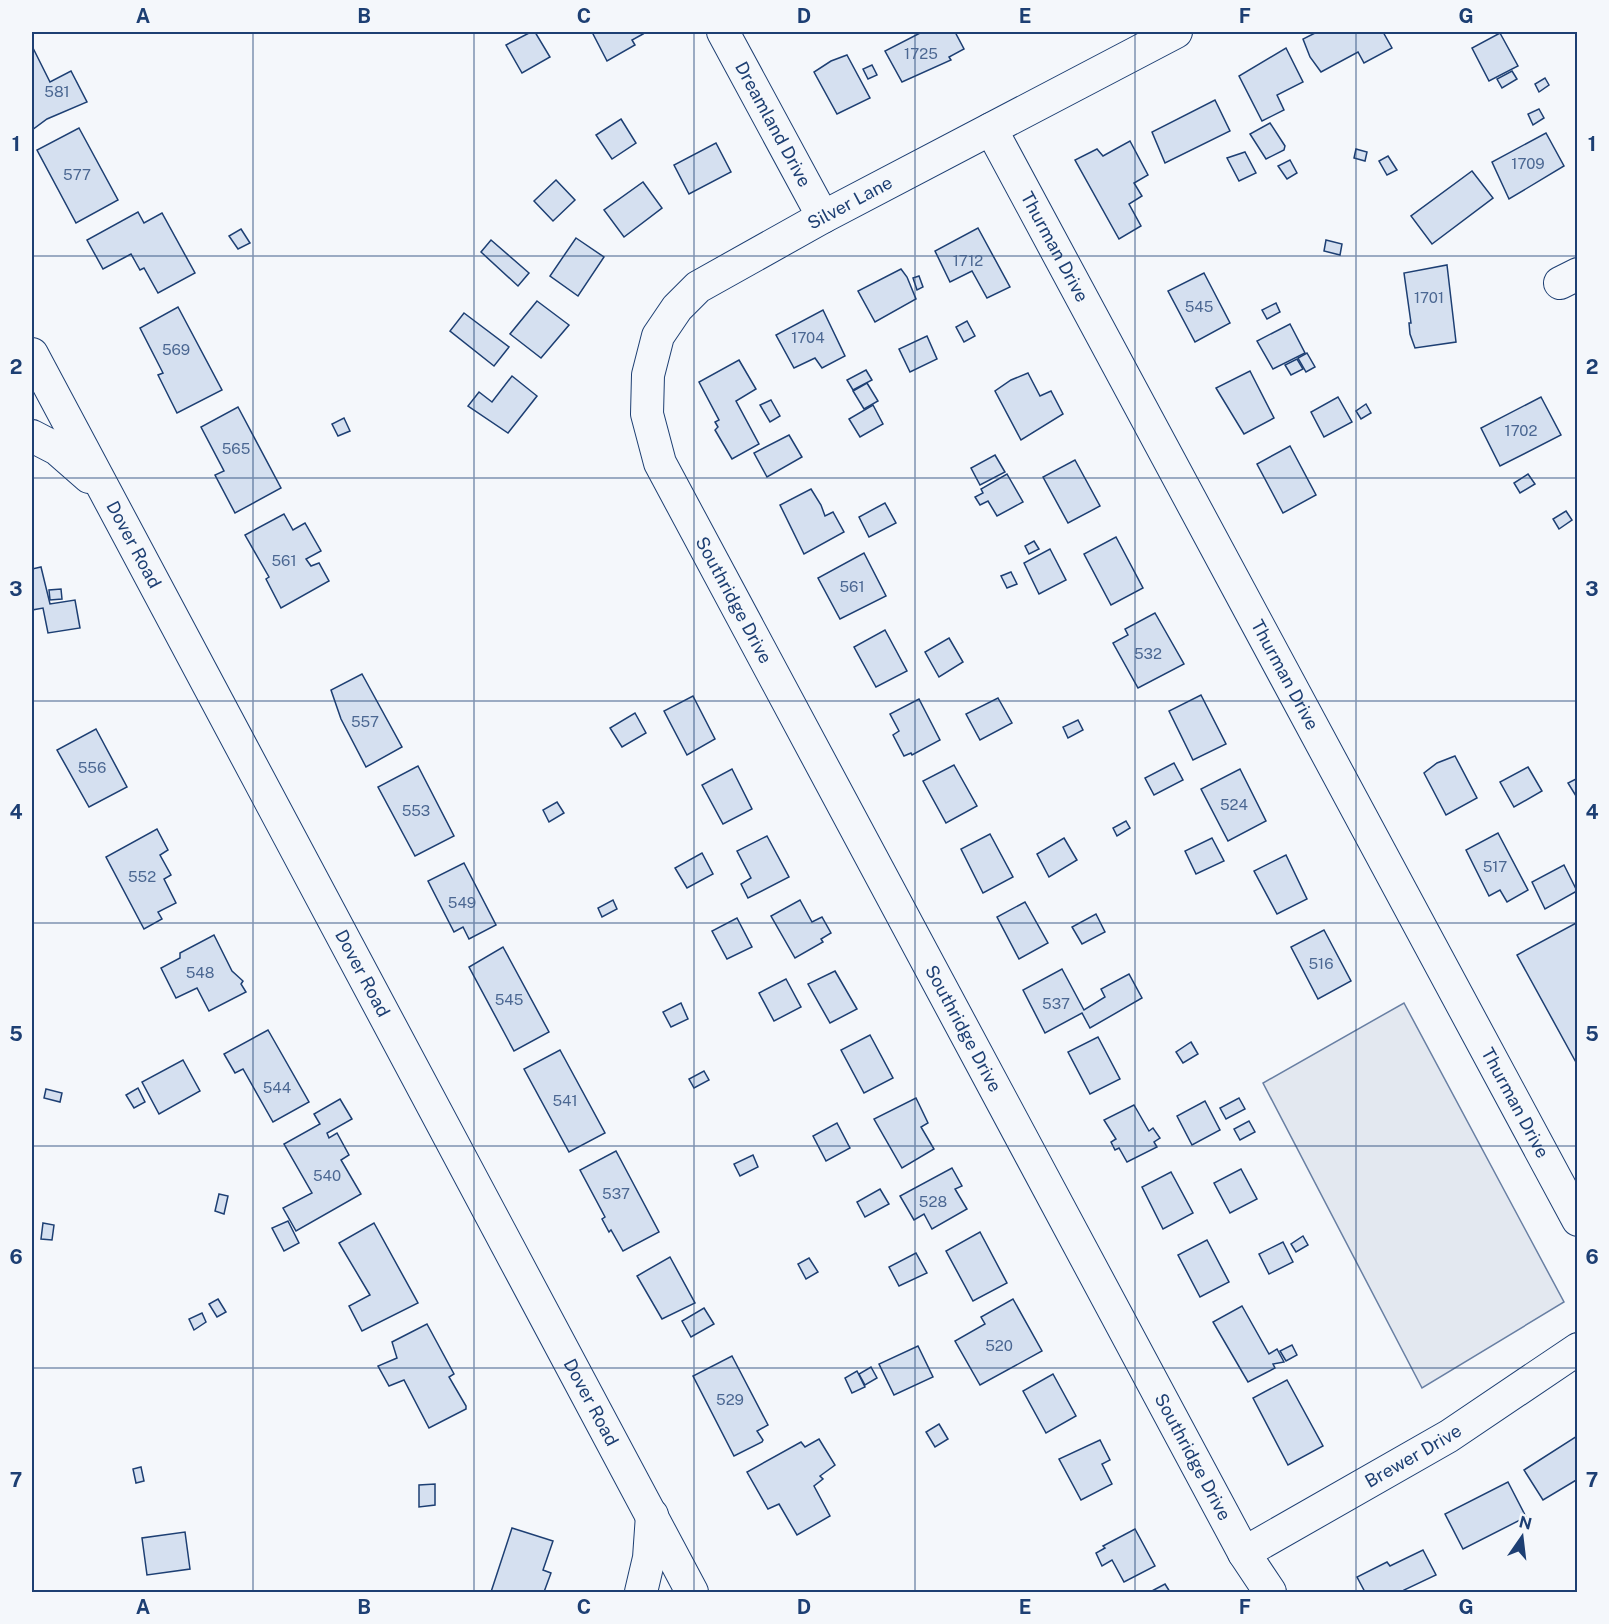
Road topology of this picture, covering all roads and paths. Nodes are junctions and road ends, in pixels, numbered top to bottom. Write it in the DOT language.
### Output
graph roads {
  1 [pos="723,32"];
  2 [pos="1176,32"];
  3 [pos="991,129"];
  4 [pos="823,217"];
  5 [pos="32,354"];
  6 [pos="32,436"];
  7 [pos="660,463"];
  8 [pos="105,493"];
  9 [pos="1578,1220"];
  10 [pos="1578,1349"];
  11 [pos="652,1515"];
  12 [pos="1244,1553"];
  13 [pos="642,1593"];
  14 [pos="692,1593"];
  15 [pos="1270,1593"];
  1 -- 4 [label="street, Dreamland Drive"];
  2 -- 3 [label="street, Silver Lane"];
  3 -- 4 [label="street, Silver Lane"];
  3 -- 9 [label="street, Thurman Drive"];
  4 -- 7 [label="street, Silver Lane"];
  5 -- 8 [label="street, Dover Road"];
  6 -- 8 [label="street"];
  7 -- 12 [label="street, Southridge Drive"];
  8 -- 11 [label="street, Dover Road"];
  10 -- 12 [label="street, Brewer Drive"];
  11 -- 13 [label="street"];
  11 -- 14 [label="street, Dover Road"];
  12 -- 15 [label="street, Southridge Drive"];
}
